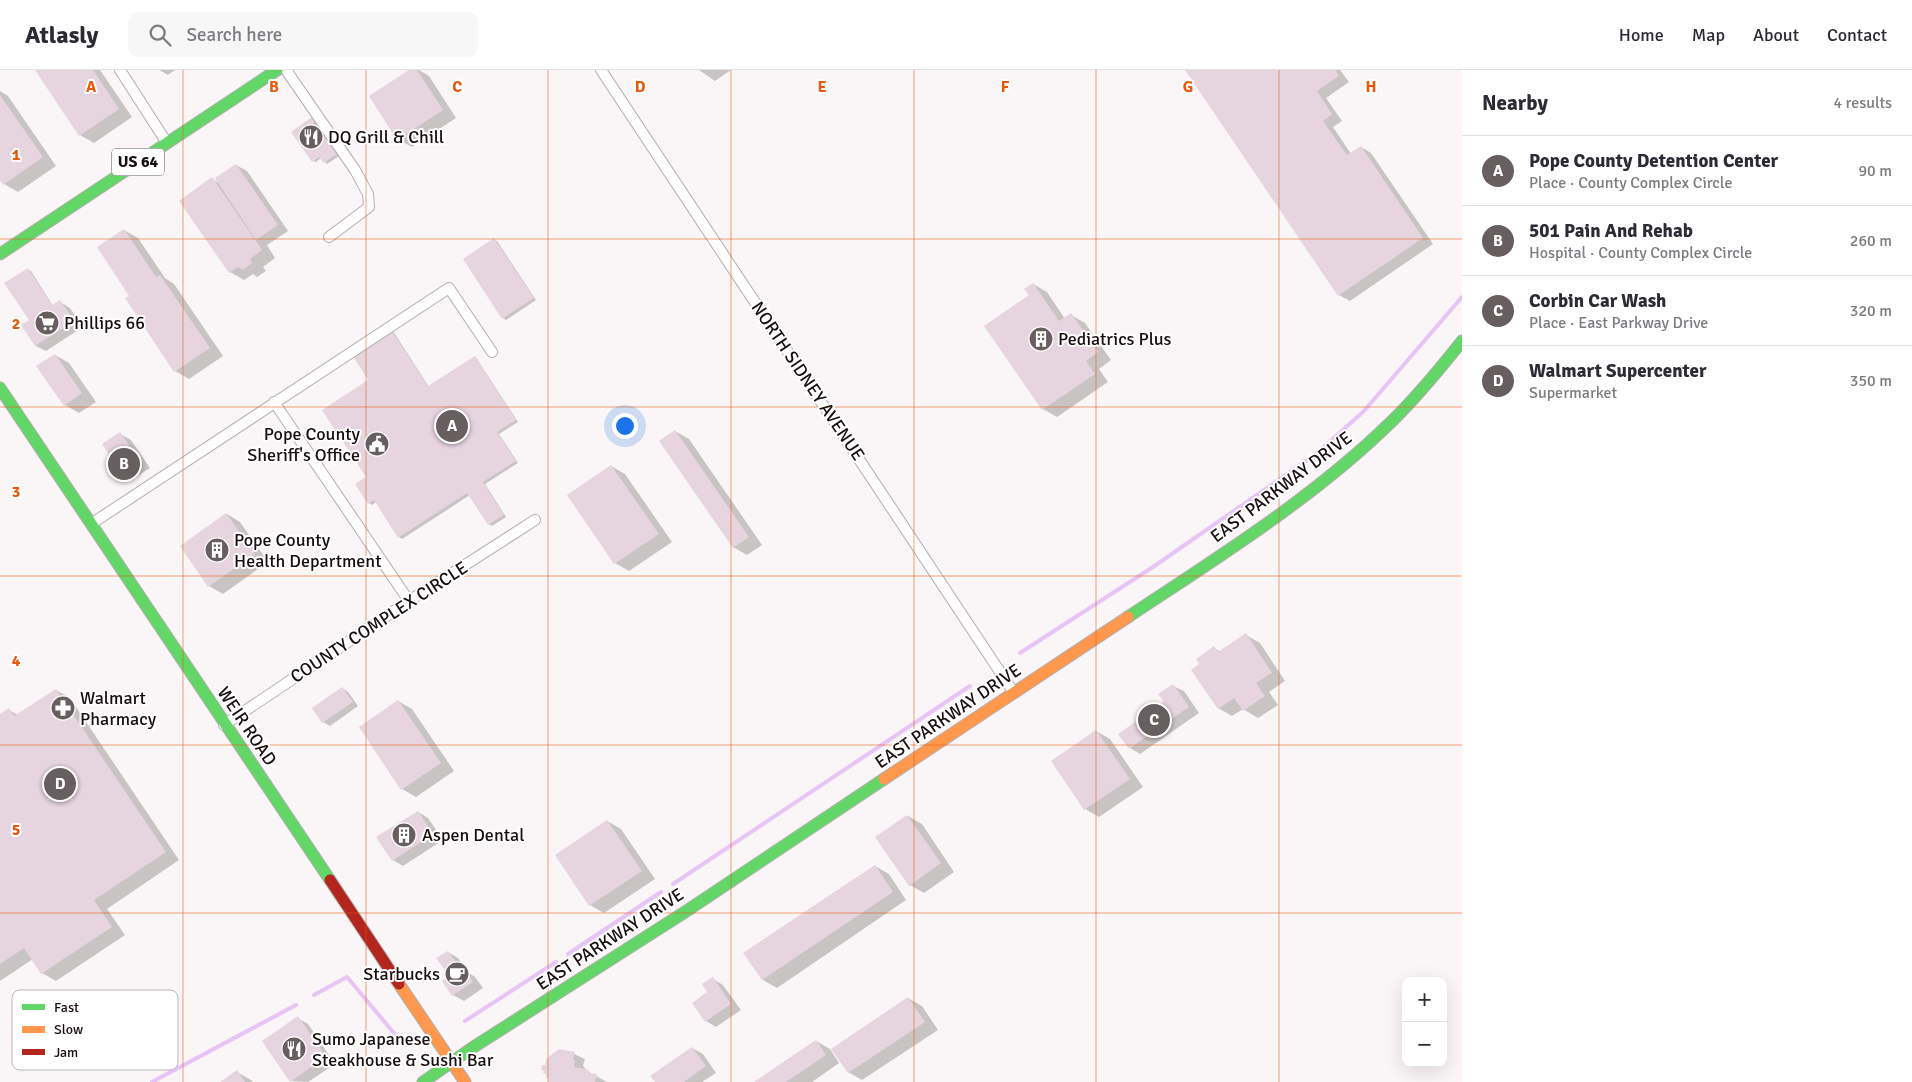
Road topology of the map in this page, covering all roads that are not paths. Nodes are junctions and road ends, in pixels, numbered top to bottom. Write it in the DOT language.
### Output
graph roads {
  1 [pos="120,70"];
  2 [pos="277,70"];
  3 [pos="286,70"];
  4 [pos="602,70"];
  5 [pos="167,143"];
  6 [pos="329,237"];
  7 [pos="0,254"];
  8 [pos="1462,341"];
  9 [pos="492,352"];
  10 [pos="0,388"];
  11 [pos="274,402"];
  12 [pos="535,520"];
  13 [pos="91,524"];
  14 [pos="409,601"];
  15 [pos="1014,693"];
  16 [pos="224,725"];
  17 [pos="452,1063"];
  18 [pos="423,1082"];
  19 [pos="465,1082"];
  1 -- 5 [label="street"];
  2 -- 5 [label="main road, US 64"];
  3 -- 6 [label="street"];
  4 -- 15 [label="street, NORTH SIDNEY AVENUE"];
  5 -- 7 [label="main road, US 64"];
  8 -- 15 [label="main road, EAST PARKWAY DRIVE"];
  9 -- 11 [label="street"];
  10 -- 13 [label="main road, WEIR ROAD"];
  11 -- 13 [label="street"];
  11 -- 14 [label="street"];
  12 -- 14 [label="street, COUNTY COMPLEX CIRCLE"];
  13 -- 16 [label="main road, WEIR ROAD"];
  14 -- 16 [label="street, COUNTY COMPLEX CIRCLE"];
  15 -- 17 [label="main road, EAST PARKWAY DRIVE"];
  16 -- 17 [label="main road, WEIR ROAD"];
  17 -- 18 [label="main road, EAST PARKWAY DRIVE"];
  17 -- 19 [label="main road, WEIR ROAD"];
}
